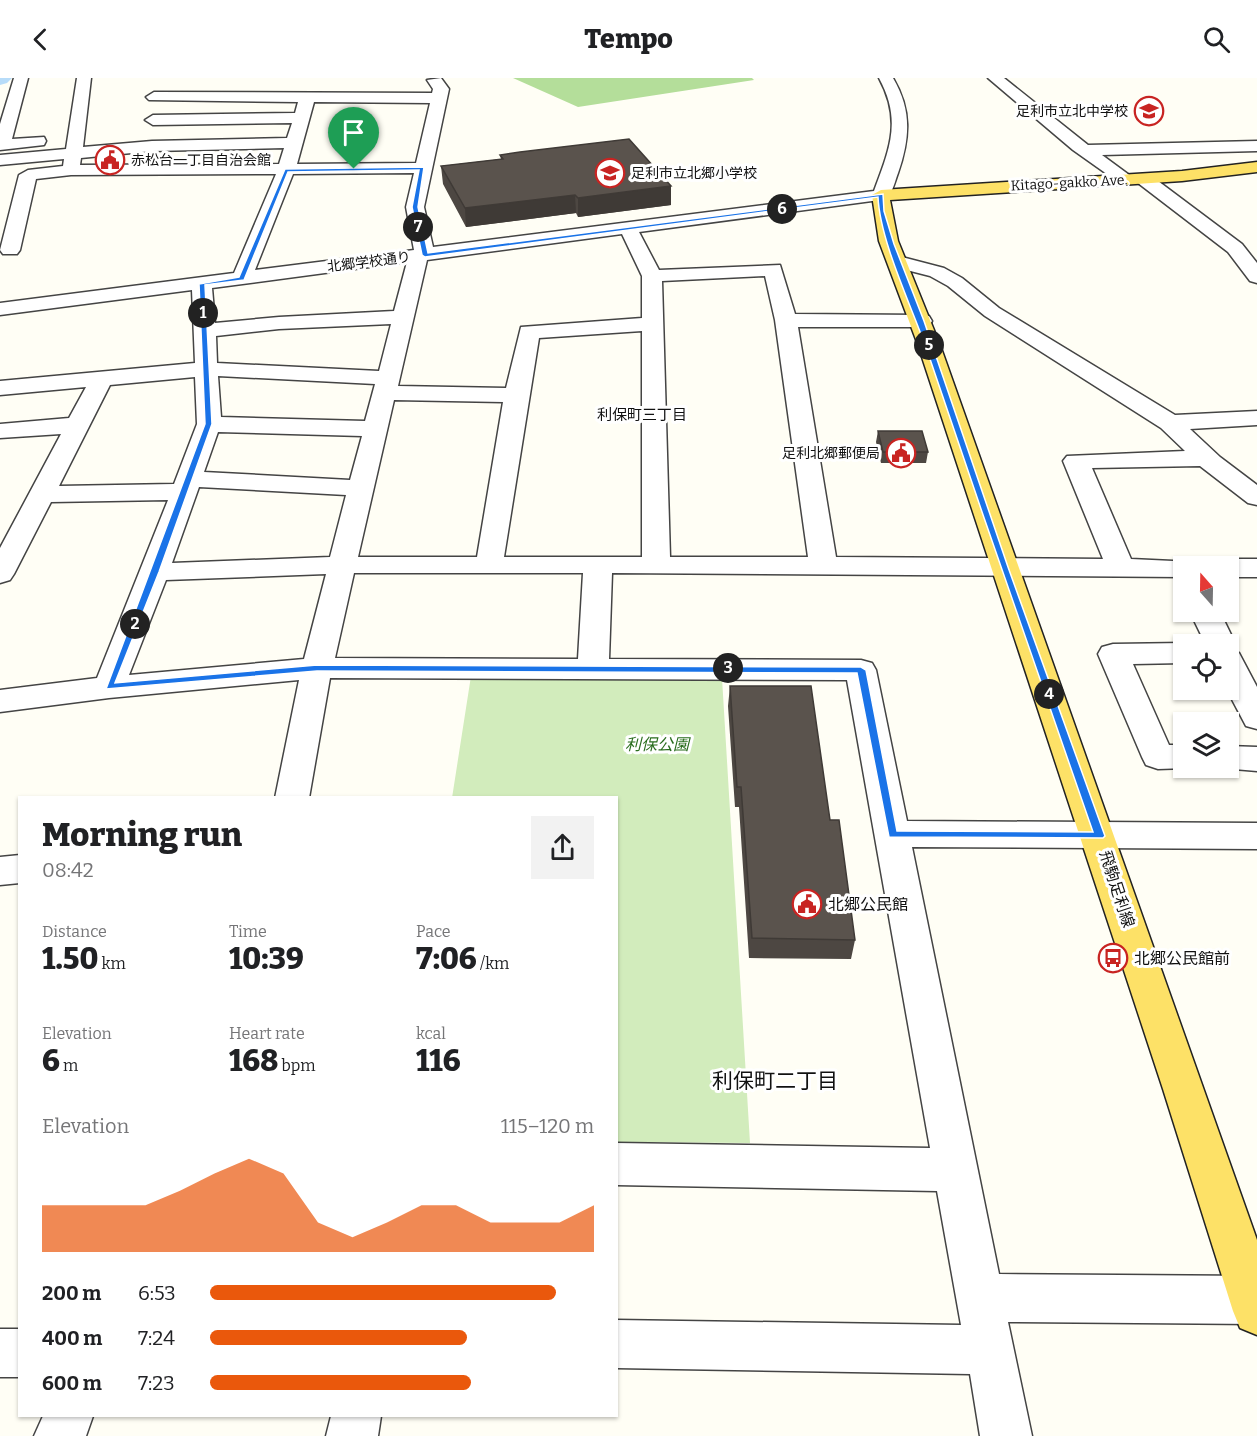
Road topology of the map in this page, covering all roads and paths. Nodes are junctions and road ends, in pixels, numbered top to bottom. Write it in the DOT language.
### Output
graph roads {
  1 [pos="21,78"];
  2 [pos="84,78"];
  3 [pos="155,78"];
  4 [pos="433,78"];
  5 [pos="886,78"];
  6 [pos="995,78"];
  7 [pos="295,92"];
  8 [pos="154,96"];
  9 [pos="439,98"];
  10 [pos="301,118"];
  11 [pos="153,120"];
  12 [pos="294,143"];
  13 [pos="152,146"];
  14 [pos="1257,146"];
  15 [pos="1087,150"];
  16 [pos="73,154"];
  17 [pos="0,160"];
  18 [pos="423,163"];
  19 [pos="1257,167"];
  20 [pos="286,170"];
  21 [pos="1136,180"];
  22 [pos="881,195"];
  23 [pos="628,228"];
  24 [pos="12,250"];
  25 [pos="421,256"];
  26 [pos="898,262"];
  27 [pos="652,276"];
  28 [pos="1257,277"];
  29 [pos="242,279"];
  30 [pos="202,284"];
  31 [pos="0,309"];
  32 [pos="403,317"];
  33 [pos="786,320"];
  34 [pos="921,321"];
  35 [pos="652,324"];
  36 [pos="203,331"];
  37 [pos="205,369"];
  38 [pos="102,378"];
  39 [pos="386,385"];
  40 [pos="0,388"];
  41 [pos="516,395"];
  42 [pos="1257,418"];
  43 [pos="1170,423"];
  44 [pos="78,424"];
  45 [pos="209,424"];
  46 [pos="375,429"];
  47 [pos="0,431"];
  48 [pos="1207,458"];
  49 [pos="185,486"];
  50 [pos="361,488"];
  51 [pos="42,494"];
  52 [pos="1257,497"];
  53 [pos="8,545"];
  54 [pos="598,564"];
  55 [pos="656,564"];
  56 [pos="342,565"];
  57 [pos="823,565"];
  58 [pos="489,566"];
  59 [pos="1004,567"];
  60 [pos="1121,568"];
  61 [pos="1239,568"];
  62 [pos="1257,568"];
  63 [pos="1173,569"];
  64 [pos="155,572"];
  65 [pos="0,574"];
  66 [pos="1173,653"];
  67 [pos="592,667"];
  68 [pos="317,668"];
  69 [pos="1239,679"];
  70 [pos="109,687"];
  71 [pos="0,701"];
  72 [pos="1254,705"];
  73 [pos="1173,758"];
  74 [pos="1239,758"];
  75 [pos="1257,759"];
  76 [pos="294,790"];
  77 [pos="892,834"];
  78 [pos="1100,836"];
  79 [pos="1257,836"];
  80 [pos="18,869"];
  81 [pos="0,871"];
  82 [pos="618,1164"];
  83 [pos="955,1170"];
  84 [pos="980,1298"];
  85 [pos="1256,1304"];
  86 [pos="618,1344"];
  87 [pos="989,1350"];
  88 [pos="0,1353"];
  89 [pos="18,1353"];
  90 [pos="68,1417"];
  91 [pos="356,1417"];
  92 [pos="60,1436"];
  93 [pos="352,1436"];
  94 [pos="1006,1436"];
  1 -- 16 [label="street"];
  2 -- 16 [label="street"];
  3 -- 8 [label="street"];
  4 -- 9 [label="street"];
  5 -- 22 [label="street"];
  6 -- 15 [label="street"];
  7 -- 8 [label="street"];
  7 -- 9 [label="street"];
  7 -- 10 [label="street"];
  8 -- 11 [label="street"];
  9 -- 18 [label="street"];
  10 -- 11 [label="street"];
  10 -- 12 [label="street"];
  11 -- 13 [label="street"];
  12 -- 13 [label="street"];
  12 -- 20 [label="street"];
  13 -- 16 [label="street"];
  14 -- 15 [label="street"];
  15 -- 21 [label="street"];
  16 -- 17 [label="street"];
  16 -- 20 [label="street"];
  16 -- 24 [label="street"];
  18 -- 20 [label="street"];
  18 -- 25 [label="street"];
  19 -- 21 [label="main road, Kitago-gakko Ave."];
  20 -- 29 [label="street"];
  21 -- 22 [label="main road, Kitago-gakko Ave."];
  21 -- 28 [label="street"];
  22 -- 23 [label="street, 北郷学校通り"];
  22 -- 26 [label="main road, 飛駒足利線"];
  23 -- 25 [label="street, 北郷学校通り"];
  23 -- 27 [label="street"];
  25 -- 29 [label="street, 北郷学校通り"];
  25 -- 32 [label="street"];
  26 -- 34 [label="main road, 飛駒足利線"];
  26 -- 43 [label="street"];
  27 -- 33 [label="street"];
  27 -- 35 [label="street"];
  29 -- 30 [label="street, 北郷学校通り"];
  30 -- 31 [label="street, 北郷学校通り"];
  30 -- 36 [label="street"];
  32 -- 36 [label="street"];
  32 -- 39 [label="street"];
  33 -- 34 [label="street"];
  33 -- 57 [label="street"];
  34 -- 59 [label="main road, 飛駒足利線"];
  35 -- 41 [label="street"];
  35 -- 55 [label="street"];
  36 -- 37 [label="street"];
  37 -- 38 [label="street"];
  37 -- 39 [label="street"];
  37 -- 45 [label="street"];
  38 -- 40 [label="street"];
  38 -- 44 [label="street"];
  39 -- 41 [label="street"];
  39 -- 46 [label="street"];
  41 -- 58 [label="street"];
  42 -- 43 [label="street"];
  43 -- 48 [label="street"];
  44 -- 47 [label="street"];
  44 -- 51 [label="street"];
  45 -- 46 [label="street"];
  45 -- 49 [label="street"];
  46 -- 50 [label="street"];
  48 -- 52 [label="street"];
  48 -- 60 [label="street"];
  49 -- 50 [label="street"];
  49 -- 51 [label="street"];
  49 -- 64 [label="street"];
  50 -- 56 [label="street"];
  51 -- 53 [label="street"];
  53 -- 65 [label="street"];
  54 -- 55 [label="street"];
  54 -- 58 [label="street"];
  54 -- 67 [label="street"];
  55 -- 57 [label="street"];
  56 -- 58 [label="street"];
  56 -- 64 [label="street"];
  56 -- 68 [label="street"];
  57 -- 59 [label="street"];
  59 -- 60 [label="street"];
  59 -- 78 [label="main road, 飛駒足利線"];
  60 -- 63 [label="street"];
  61 -- 62 [label="street"];
  64 -- 70 [label="street"];
  66 -- 73 [label="street"];
  67 -- 68 [label="street"];
  67 -- 77 [label="street"];
  68 -- 70 [label="street"];
  68 -- 76 [label="street"];
  69 -- 72 [label="street"];
  70 -- 71 [label="street"];
  74 -- 75 [label="street"];
  77 -- 78 [label="street"];
  77 -- 83 [label="street"];
  78 -- 79 [label="street"];
  78 -- 85 [label="main road, 飛駒足利線"];
  80 -- 81 [label="street"];
  82 -- 83 [label="street"];
  83 -- 84 [label="street"];
  84 -- 85 [label="street"];
  84 -- 87 [label="street"];
  86 -- 87 [label="street"];
  87 -- 94 [label="street"];
  88 -- 89 [label="street"];
  90 -- 92 [label="street"];
  91 -- 93 [label="street"];
}
